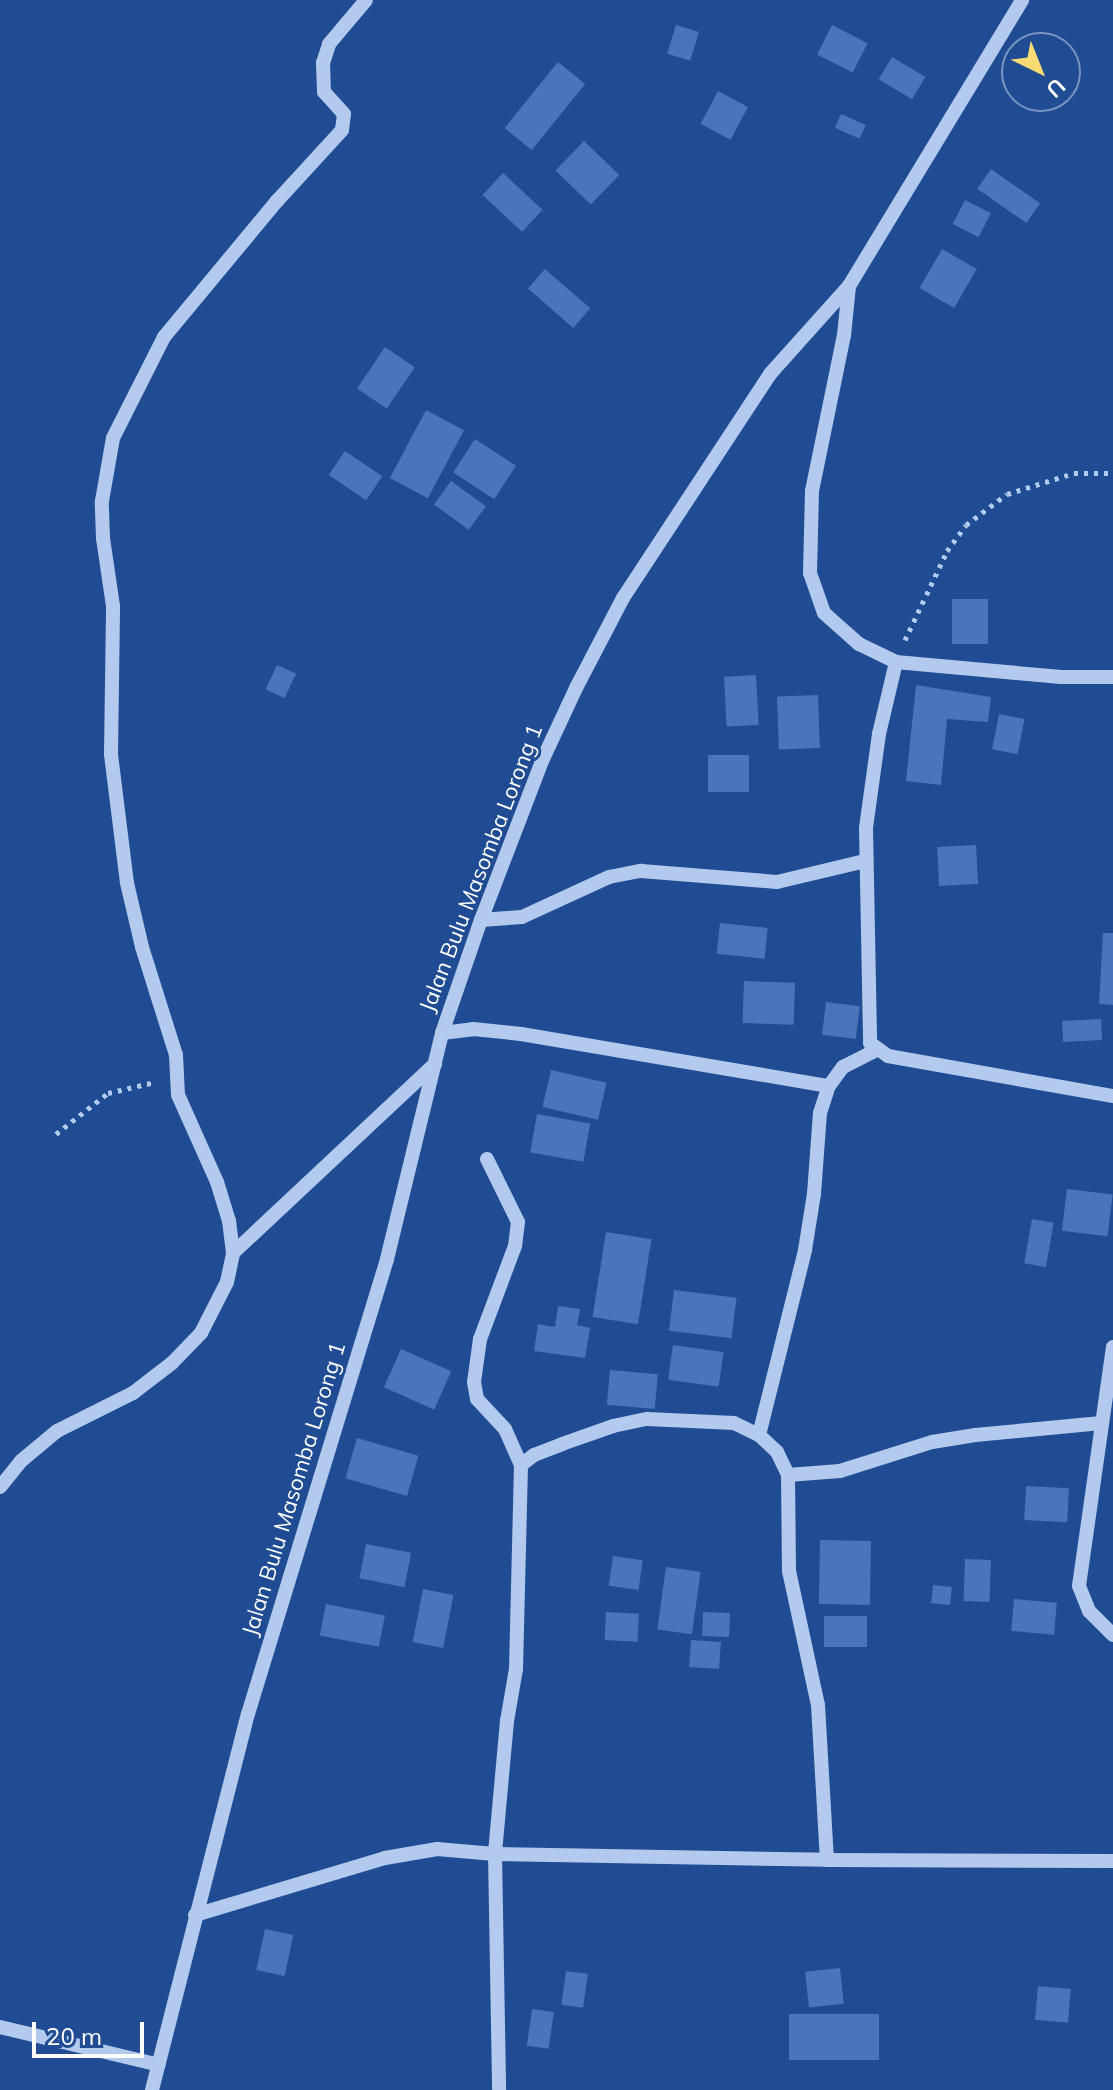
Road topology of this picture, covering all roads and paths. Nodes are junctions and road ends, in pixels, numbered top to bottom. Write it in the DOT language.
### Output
graph roads {
  1 [pos="366,0"];
  2 [pos="1022,0"];
  3 [pos="849,286"];
  4 [pos="1113,473"];
  5 [pos="896,662"];
  6 [pos="1113,677"];
  7 [pos="865,861"];
  8 [pos="481,920"];
  9 [pos="442,1033"];
  10 [pos="876,1050"];
  11 [pos="436,1064"];
  12 [pos="175,1078"];
  13 [pos="829,1086"];
  14 [pos="1113,1096"];
  15 [pos="56,1134"];
  16 [pos="487,1159"];
  17 [pos="233,1253"];
  18 [pos="1113,1347"];
  19 [pos="1101,1423"];
  20 [pos="759,1435"];
  21 [pos="521,1465"];
  22 [pos="788,1475"];
  23 [pos="0,1487"];
  24 [pos="1113,1635"];
  25 [pos="495,1854"];
  26 [pos="827,1860"];
  27 [pos="1113,1861"];
  28 [pos="195,1915"];
  29 [pos="0,2027"];
  30 [pos="159,2065"];
  31 [pos="152,2090"];
  32 [pos="499,2090"];
  1 -- 12 [label="street"];
  2 -- 3 [label="street, Jalan Bulu Masomba Lorong 1"];
  3 -- 5 [label="street"];
  3 -- 8 [label="street, Jalan Bulu Masomba Lorong 1"];
  4 -- 5 [label="path"];
  5 -- 6 [label="street"];
  5 -- 7 [label="street"];
  7 -- 8 [label="street"];
  7 -- 10 [label="street"];
  8 -- 9 [label="street, Jalan Bulu Masomba Lorong 1"];
  9 -- 11 [label="street, Jalan Bulu Masomba Lorong 1"];
  9 -- 13 [label="street"];
  10 -- 13 [label="street"];
  10 -- 14 [label="street"];
  11 -- 17 [label="street"];
  11 -- 28 [label="street, Jalan Bulu Masomba Lorong 1"];
  12 -- 15 [label="path"];
  12 -- 17 [label="street"];
  13 -- 20 [label="street"];
  16 -- 21 [label="street"];
  17 -- 23 [label="street"];
  18 -- 19 [label="street"];
  19 -- 22 [label="street"];
  19 -- 24 [label="street"];
  20 -- 21 [label="street"];
  20 -- 22 [label="street"];
  21 -- 25 [label="street"];
  22 -- 26 [label="street"];
  25 -- 26 [label="street"];
  25 -- 28 [label="street"];
  25 -- 32 [label="street"];
  26 -- 27 [label="street"];
  28 -- 30 [label="street, Jalan Bulu Masomba Lorong 1"];
  29 -- 30 [label="street"];
  30 -- 31 [label="street, Jalan Bulu Masomba Lorong 1"];
}
